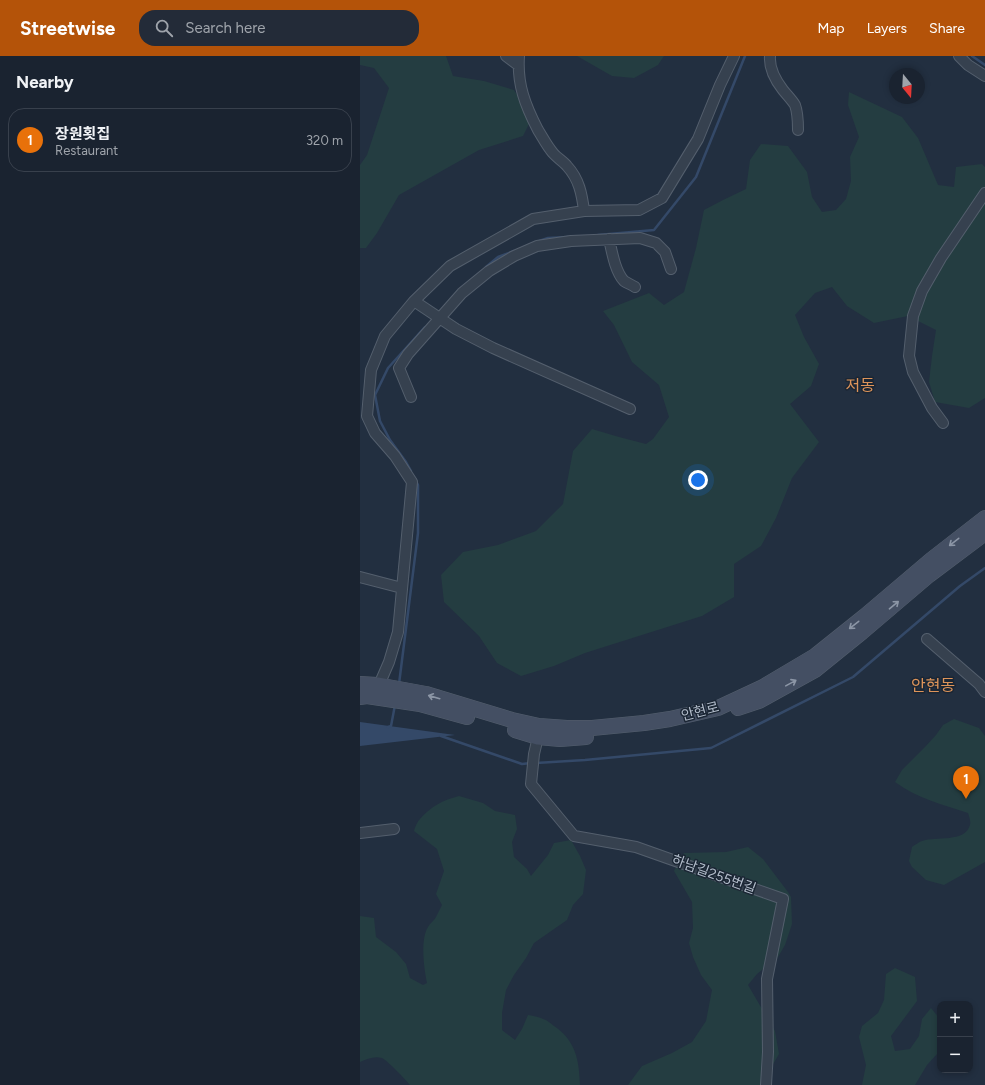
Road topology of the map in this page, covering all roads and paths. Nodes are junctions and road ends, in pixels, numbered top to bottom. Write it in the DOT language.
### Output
graph roads {
  1 [pos="506,56"];
  2 [pos="734,56"];
  3 [pos="770,56"];
  4 [pos="959,56"];
  5 [pos="518,61"];
  6 [pos="985,76"];
  7 [pos="798,130"];
  8 [pos="985,193"];
  9 [pos="584,211"];
  10 [pos="609,239"];
  11 [pos="671,269"];
  12 [pos="635,287"];
  13 [pos="414,302"];
  14 [pos="436,317"];
  15 [pos="411,398"];
  16 [pos="630,409"];
  17 [pos="943,423"];
  18 [pos="985,518"];
  19 [pos="985,533"];
  20 [pos="360,577"];
  21 [pos="402,588"];
  22 [pos="927,639"];
  23 [pos="360,684"];
  24 [pos="384,692"];
  25 [pos="985,692"];
  26 [pos="360,697"];
  27 [pos="538,731"];
  28 [pos="394,829"];
  29 [pos="360,833"];
  30 [pos="766,1085"];
  1 -- 5 [label="street"];
  2 -- 9 [label="street"];
  3 -- 7 [label="street"];
  4 -- 6 [label="street"];
  5 -- 9 [label="street"];
  8 -- 17 [label="street"];
  9 -- 13 [label="street"];
  10 -- 11 [label="street"];
  10 -- 12 [label="street"];
  10 -- 14 [label="street"];
  13 -- 14 [label="street"];
  13 -- 21 [label="street"];
  14 -- 15 [label="street"];
  14 -- 16 [label="street"];
  18 -- 27 [label="street, 안현로, one-way"];
  27 -- 19 [label="street, 안현로, one-way"];
  20 -- 21 [label="street"];
  21 -- 24 [label="street"];
  22 -- 25 [label="street"];
  23 -- 24 [label="street, 안현로"];
  24 -- 26 [label="street, 안현로"];
  24 -- 27 [label="street, 안현로"];
  27 -- 30 [label="street, 하남길255번길"];
  28 -- 29 [label="street"];
}
